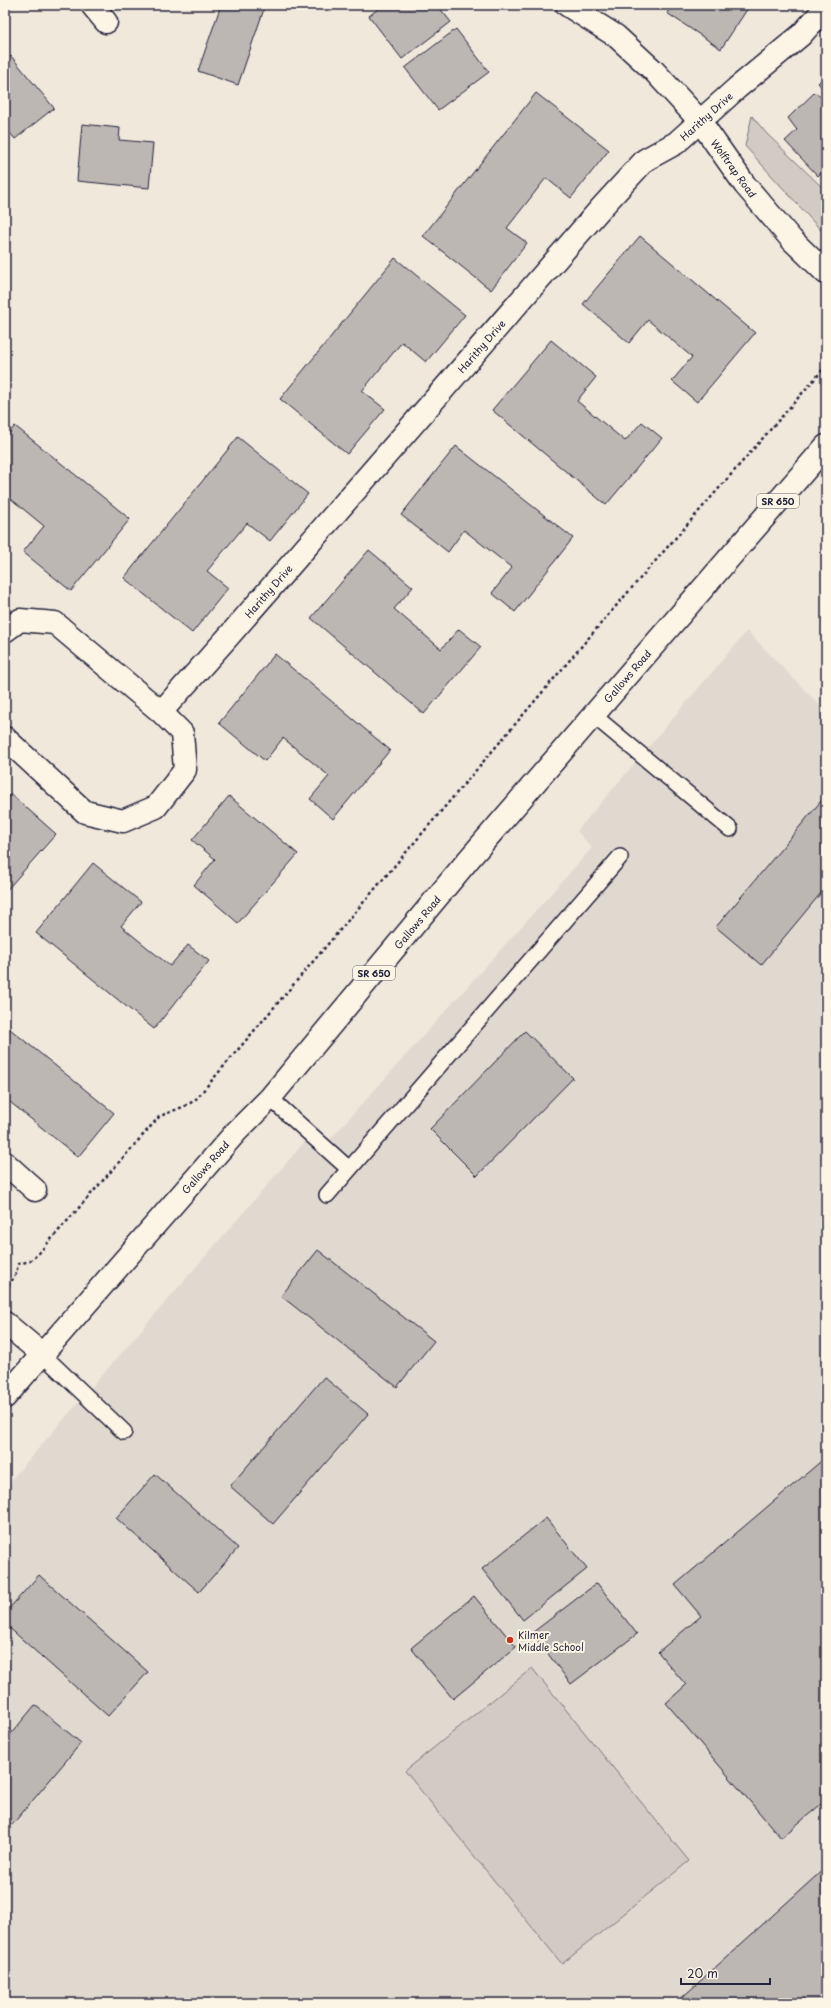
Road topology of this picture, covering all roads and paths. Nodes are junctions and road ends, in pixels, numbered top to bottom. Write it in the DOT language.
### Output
graph roads {
  1 [pos="92,5"];
  2 [pos="567,5"];
  3 [pos="826,7"];
  4 [pos="106,22"];
  5 [pos="700,121"];
  6 [pos="826,273"];
  7 [pos="826,366"];
  8 [pos="826,446"];
  9 [pos="5,631"];
  10 [pos="160,712"];
  11 [pos="593,715"];
  12 [pos="5,738"];
  13 [pos="730,829"];
  14 [pos="620,856"];
  15 [pos="270,1098"];
  16 [pos="5,1163"];
  17 [pos="349,1169"];
  18 [pos="35,1190"];
  19 [pos="327,1195"];
  20 [pos="5,1291"];
  21 [pos="5,1323"];
  22 [pos="42,1354"];
  23 [pos="5,1397"];
  24 [pos="124,1432"];
  1 -- 4 [label="street"];
  2 -- 5 [label="street, Wolftrap Road"];
  3 -- 5 [label="street, Harithy Drive"];
  5 -- 6 [label="street, Wolftrap Road"];
  5 -- 10 [label="street, Harithy Drive"];
  7 -- 20 [label="path"];
  8 -- 11 [label="street, Gallows Road / SR 650"];
  9 -- 10 [label="street"];
  10 -- 12 [label="street"];
  11 -- 13 [label="lane"];
  11 -- 15 [label="street, Gallows Road / SR 650"];
  14 -- 17 [label="lane"];
  15 -- 17 [label="lane"];
  15 -- 22 [label="street, Gallows Road / SR 650"];
  16 -- 18 [label="street"];
  17 -- 19 [label="lane"];
  21 -- 22 [label="street"];
  22 -- 23 [label="street, Gallows Road / SR 650"];
  22 -- 24 [label="lane"];
}
